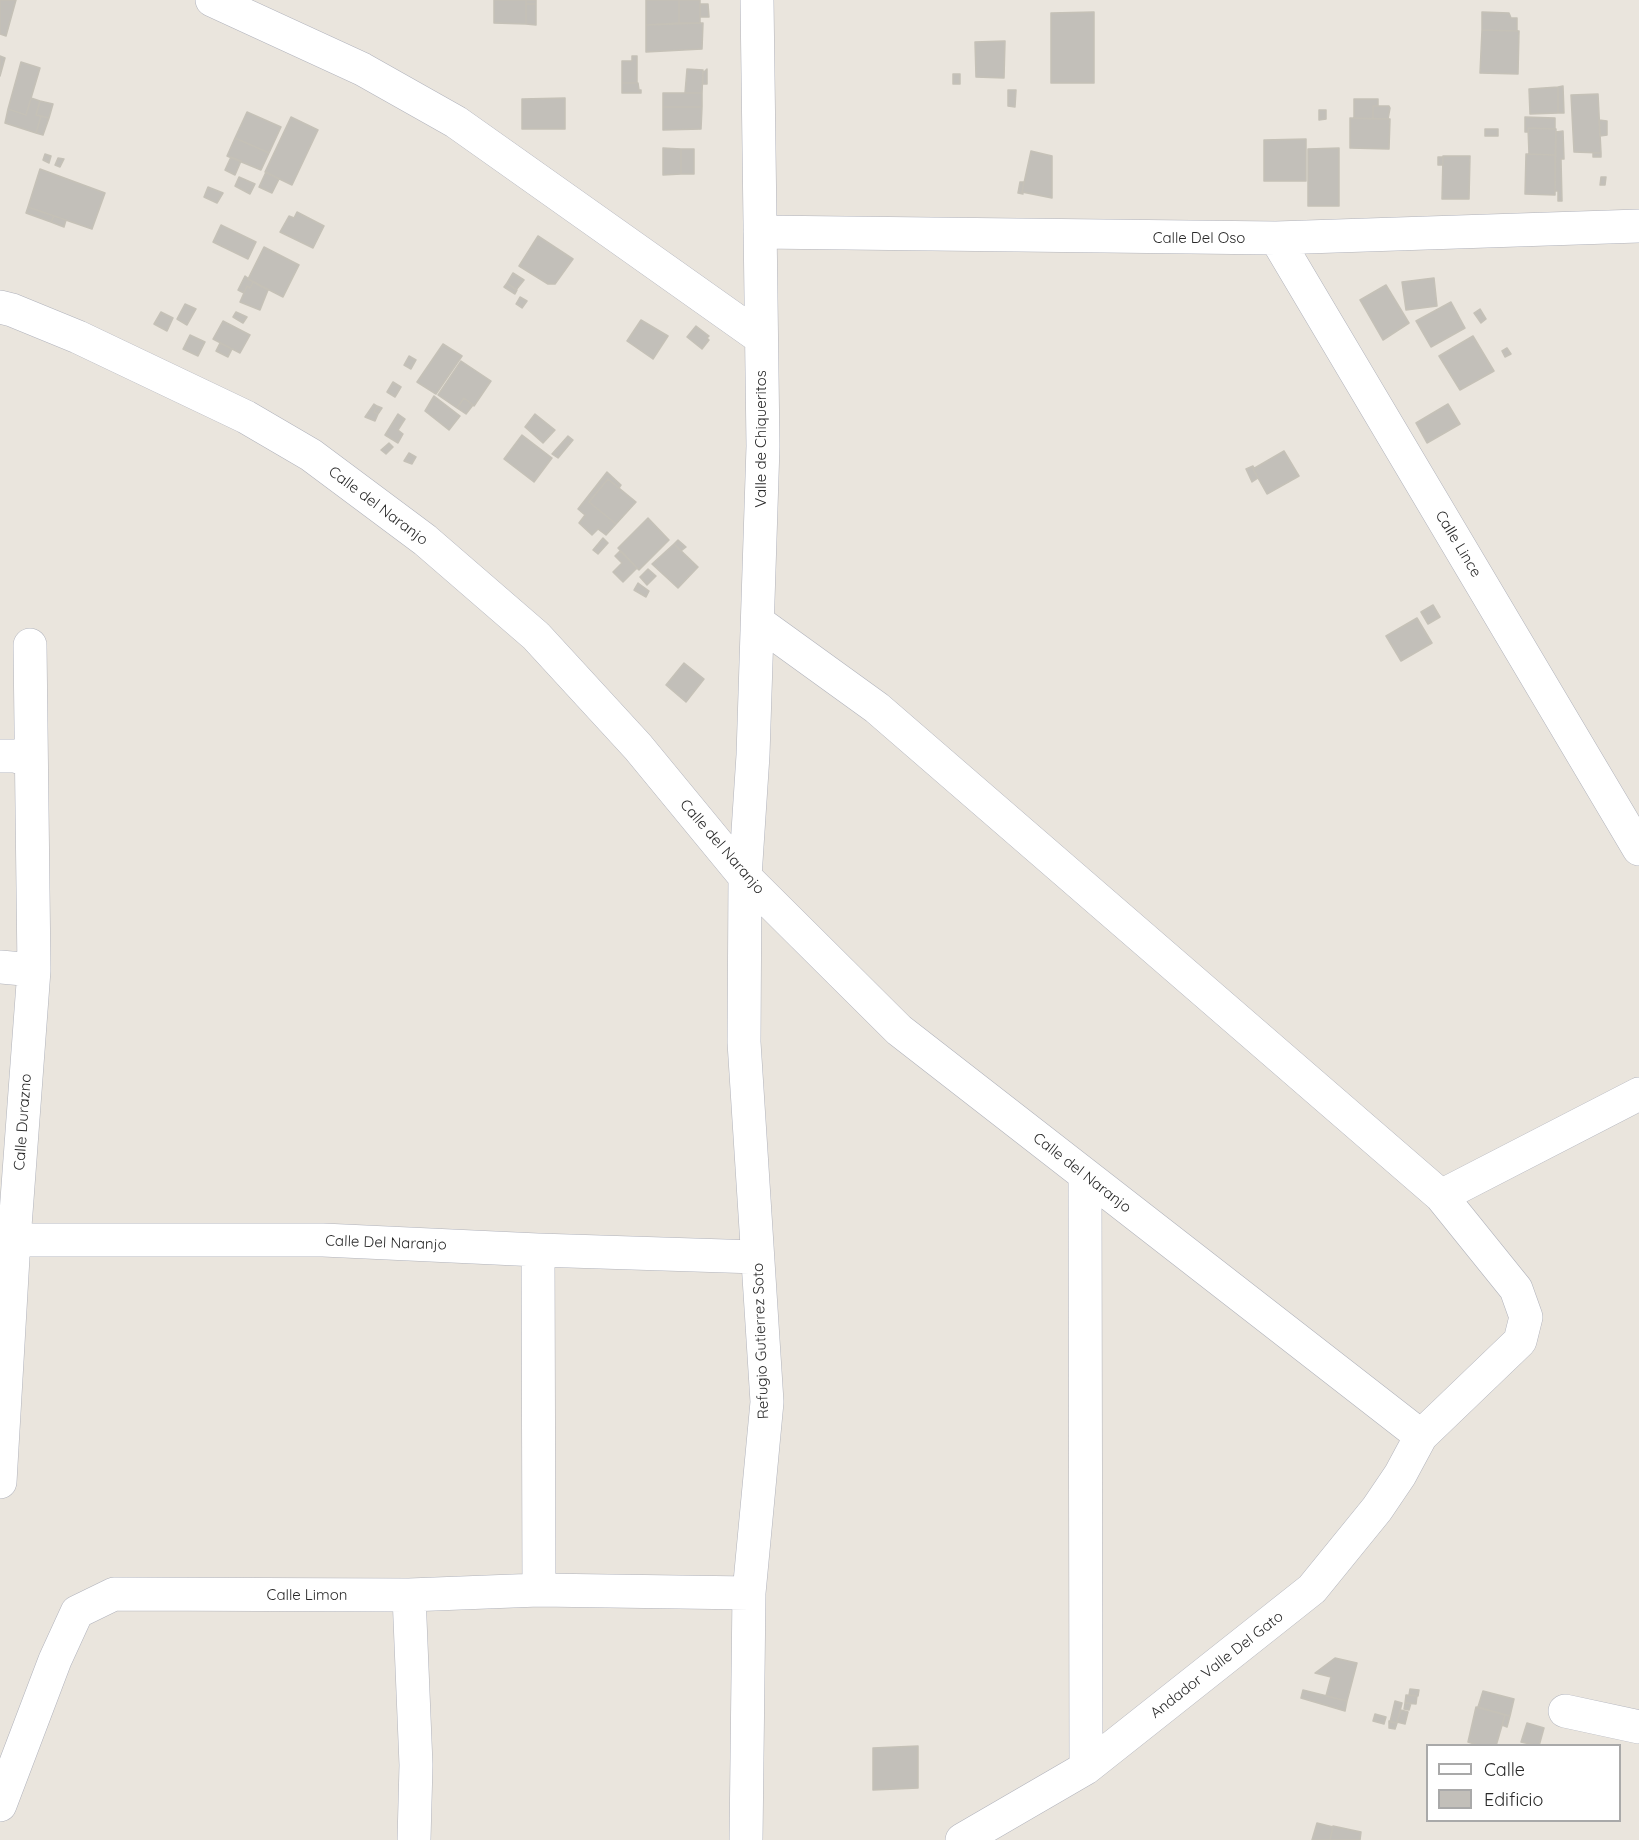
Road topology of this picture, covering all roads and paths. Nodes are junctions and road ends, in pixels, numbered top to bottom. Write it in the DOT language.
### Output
graph roads {
  1 [pos="212,0"];
  2 [pos="757,0"];
  3 [pos="1639,226"];
  4 [pos="760,232"];
  5 [pos="1276,238"];
  6 [pos="0,307"];
  7 [pos="761,338"];
  8 [pos="758,622"];
  9 [pos="30,645"];
  10 [pos="15,758"];
  11 [pos="1639,849"];
  12 [pos="745,877"];
  13 [pos="0,967"];
  14 [pos="34,970"];
  15 [pos="1639,1094"];
  16 [pos="1085,1176"];
  17 [pos="1441,1196"];
  18 [pos="14,1240"];
  19 [pos="538,1250"];
  20 [pos="758,1257"];
  21 [pos="1421,1436"];
  22 [pos="0,1482"];
  23 [pos="539,1590"];
  24 [pos="750,1593"];
  25 [pos="409,1596"];
  26 [pos="1564,1711"];
  27 [pos="1639,1727"];
  28 [pos="1086,1768"];
  29 [pos="0,1805"];
  30 [pos="414,1840"];
  31 [pos="746,1840"];
  32 [pos="962,1840"];
  1 -- 7 [label="street"];
  2 -- 4 [label="street, Valle de Chiqueritos"];
  3 -- 5 [label="street, Calle Del Oso"];
  4 -- 5 [label="street, Calle Del Oso"];
  4 -- 7 [label="street, Valle de Chiqueritos"];
  5 -- 11 [label="street, Calle Lince"];
  6 -- 12 [label="street, Calle del Naranjo"];
  7 -- 8 [label="street, Valle de Chiqueritos"];
  8 -- 12 [label="street, Valle de Chiqueritos"];
  8 -- 17 [label="street, Andador Valle Del Gato"];
  9 -- 10 [label="street, Calle Durazno"];
  10 -- 14 [label="street, Calle Durazno"];
  12 -- 16 [label="street, Calle del Naranjo"];
  12 -- 20 [label="street, Refugio Gutierrez Soto"];
  13 -- 14 [label="street"];
  14 -- 18 [label="street, Calle Durazno"];
  15 -- 17 [label="street"];
  16 -- 21 [label="street, Calle del Naranjo"];
  16 -- 28 [label="street"];
  17 -- 21 [label="street, Andador Valle Del Gato"];
  18 -- 19 [label="street, Calle Del Naranjo"];
  18 -- 22 [label="street, Calle Durazno"];
  19 -- 20 [label="street, Calle Del Naranjo"];
  19 -- 23 [label="street"];
  20 -- 24 [label="street, Refugio Gutierrez Soto"];
  21 -- 28 [label="street, Andador Valle Del Gato"];
  23 -- 24 [label="street, Calle Limon"];
  23 -- 25 [label="street, Calle Limon"];
  24 -- 31 [label="street, Refugio Gutierrez Soto"];
  25 -- 29 [label="street, Calle Limon"];
  25 -- 30 [label="street"];
  26 -- 27 [label="street"];
  28 -- 32 [label="street, Andador Valle Del Gato"];
}
